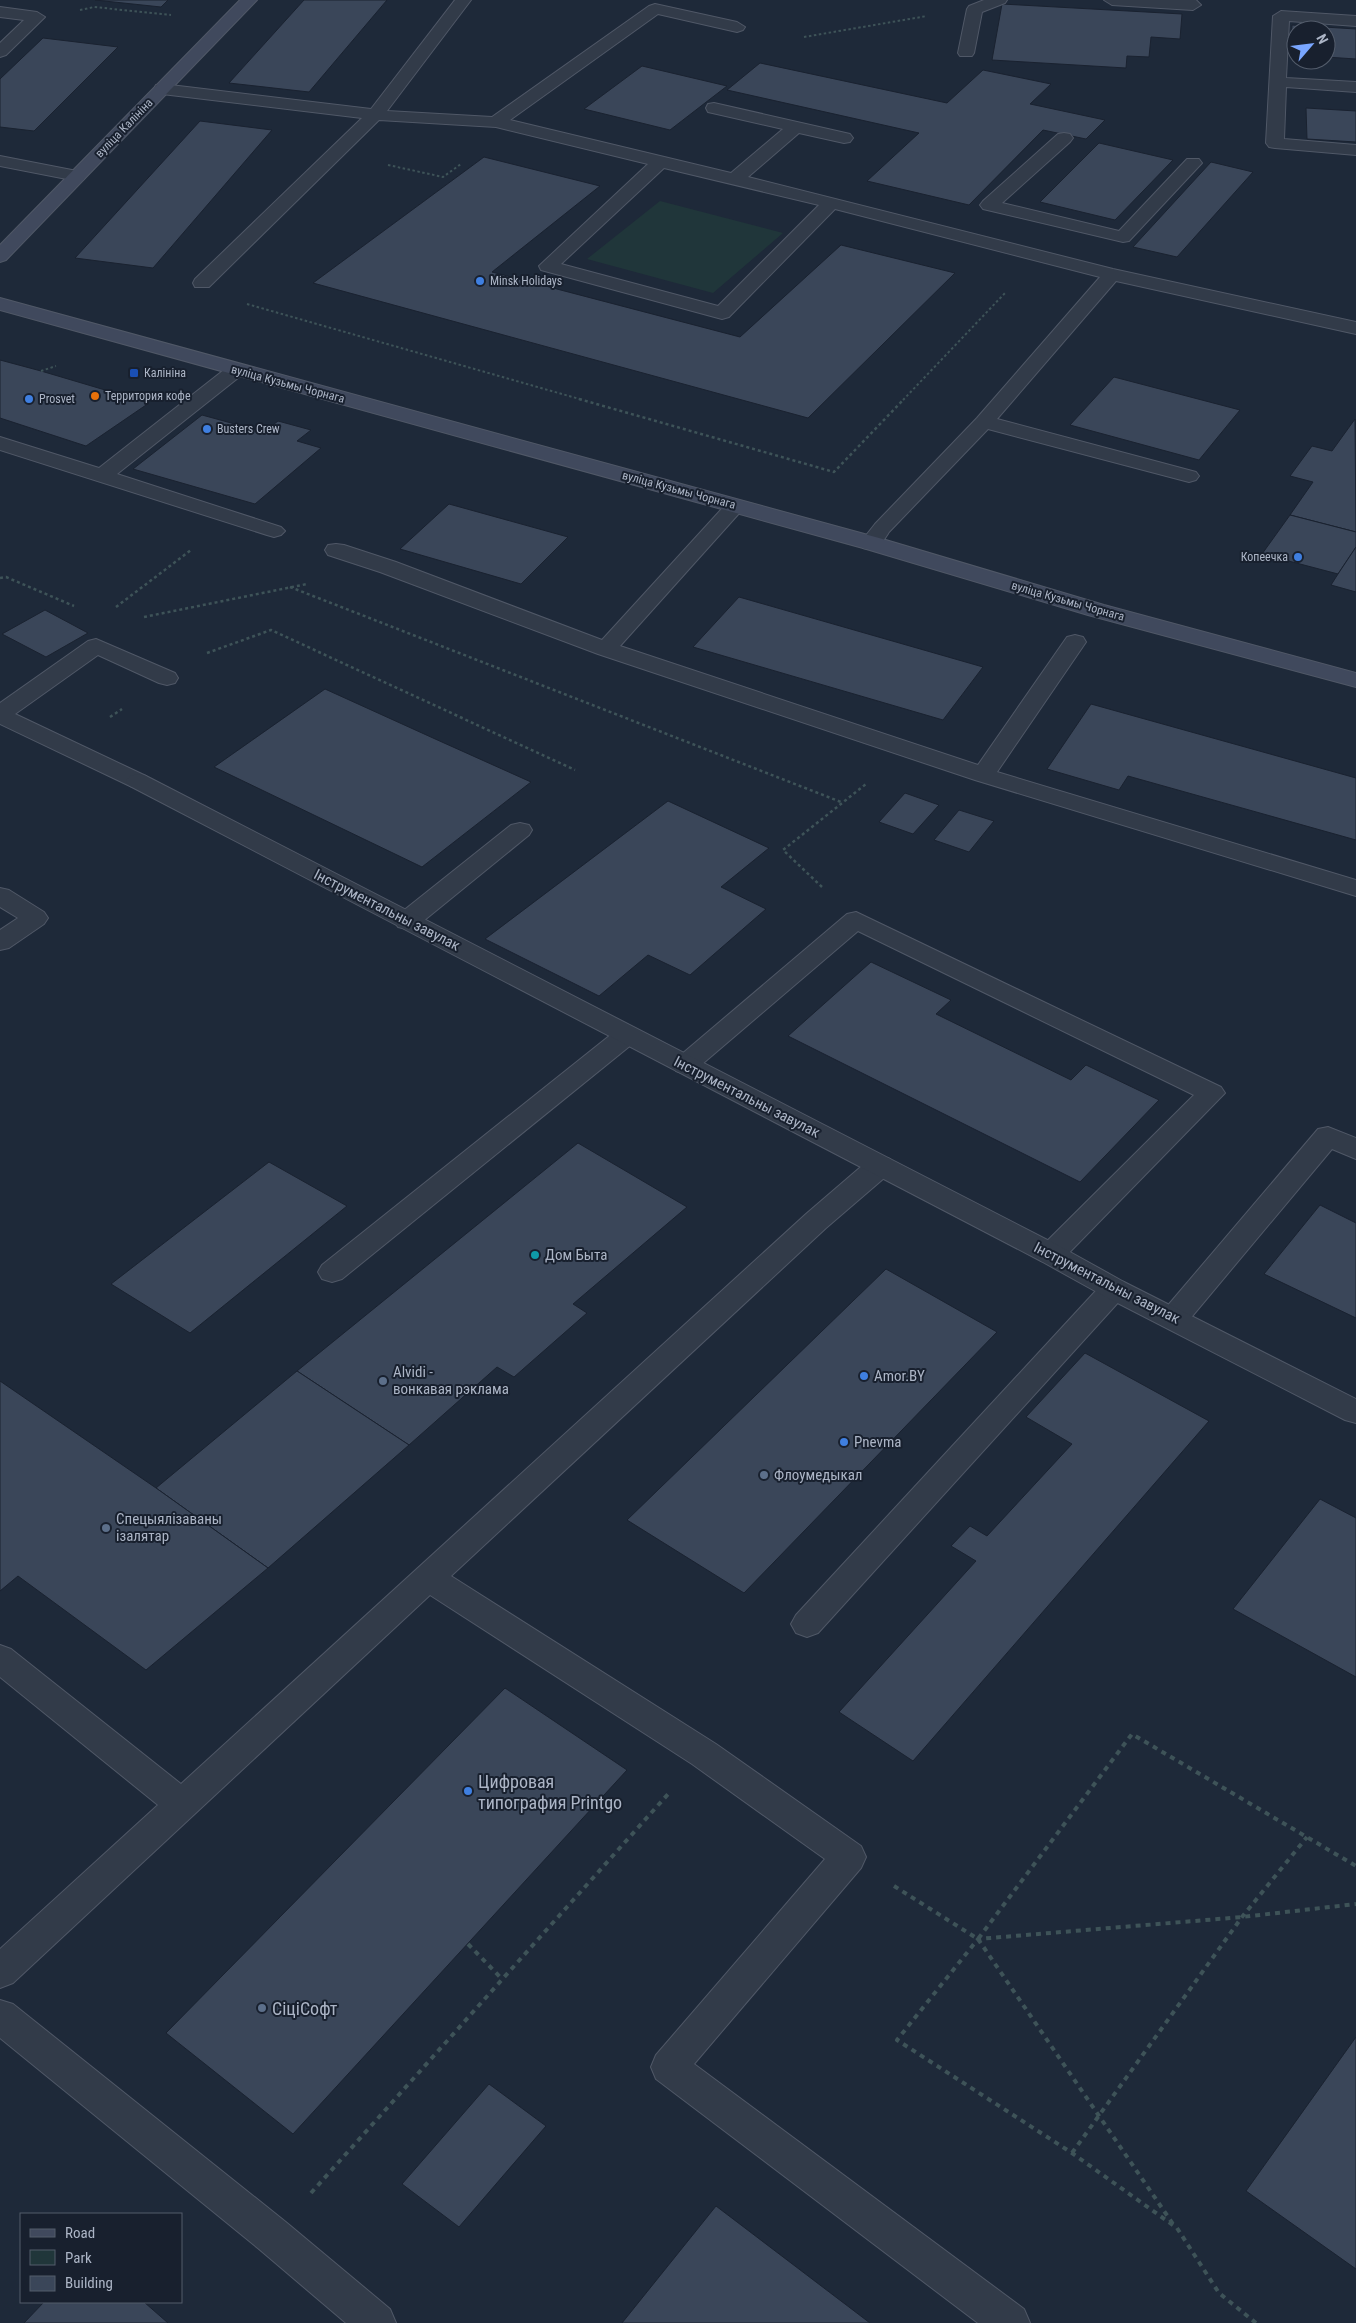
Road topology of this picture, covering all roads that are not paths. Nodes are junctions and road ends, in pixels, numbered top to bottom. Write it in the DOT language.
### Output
graph roads {
  1 [pos="249,0"];
  2 [pos="463,0"];
  3 [pos="999,0"];
  4 [pos="1112,0"];
  5 [pos="1185,0"];
  6 [pos="0,12"];
  7 [pos="1356,21"];
  8 [pos="737,27"];
  9 [pos="0,52"];
  10 [pos="966,53"];
  11 [pos="1278,82"];
  12 [pos="1356,87"];
  13 [pos="162,89"];
  14 [pos="714,108"];
  15 [pos="374,115"];
  16 [pos="496,122"];
  17 [pos="796,127"];
  18 [pos="844,138"];
  19 [pos="1064,138"];
  20 [pos="1356,150"];
  21 [pos="0,161"];
  22 [pos="660,162"];
  23 [pos="1193,163"];
  24 [pos="77,176"];
  25 [pos="734,180"];
  26 [pos="831,203"];
  27 [pos="979,214"];
  28 [pos="957,235"];
  29 [pos="0,256"];
  30 [pos="1112,274"];
  31 [pos="202,283"];
  32 [pos="0,304"];
  33 [pos="1356,328"];
  34 [pos="236,370"];
  35 [pos="984,422"];
  36 [pos="0,444"];
  37 [pos="102,476"];
  38 [pos="1190,476"];
  39 [pos="735,506"];
  40 [pos="274,531"];
  41 [pos="870,543"];
  42 [pos="336,550"];
  43 [pos="1075,642"];
  44 [pos="606,649"];
  45 [pos="167,678"];
  46 [pos="1356,680"];
  47 [pos="0,714"];
  48 [pos="983,774"];
  49 [pos="520,830"];
  50 [pos="1356,888"];
  51 [pos="0,896"];
  52 [pos="407,921"];
  53 [pos="0,942"];
  54 [pos="627,1035"];
  55 [pos="685,1065"];
  56 [pos="1356,1150"];
  57 [pos="880,1166"];
  58 [pos="1051,1254"];
  59 [pos="332,1272"];
  60 [pos="1114,1289"];
  61 [pos="1174,1318"];
  62 [pos="1356,1412"];
  63 [pos="430,1579"];
  64 [pos="807,1624"];
  65 [pos="0,1658"];
  66 [pos="182,1805"];
  67 [pos="0,1972"];
  68 [pos="0,2016"];
  69 [pos="376,2323"];
  70 [pos="1010,2323"];
  1 -- 13 [label="main road, вуліца Калініна"];
  2 -- 15 [label="street"];
  3 -- 10 [label="street"];
  4 -- 5 [label="street"];
  6 -- 9 [label="street"];
  7 -- 11 [label="street"];
  8 -- 16 [label="street"];
  11 -- 12 [label="street"];
  11 -- 20 [label="street"];
  13 -- 15 [label="street"];
  13 -- 24 [label="main road, вуліца Калініна"];
  14 -- 17 [label="street"];
  15 -- 16 [label="street"];
  15 -- 31 [label="street"];
  16 -- 22 [label="street"];
  17 -- 18 [label="street"];
  17 -- 25 [label="street"];
  19 -- 27 [label="street"];
  21 -- 24 [label="street"];
  22 -- 25 [label="street"];
  22 -- 26 [label="street"];
  23 -- 27 [label="street"];
  24 -- 29 [label="main road, вуліца Калініна"];
  25 -- 26 [label="street"];
  26 -- 28 [label="street"];
  27 -- 28 [label="street"];
  28 -- 30 [label="street"];
  30 -- 33 [label="street"];
  30 -- 35 [label="street"];
  32 -- 34 [label="main road, вуліца Кузьмы Чорнага"];
  34 -- 37 [label="street"];
  34 -- 39 [label="main road, вуліца Кузьмы Чорнага"];
  35 -- 38 [label="street"];
  35 -- 41 [label="street"];
  36 -- 37 [label="street"];
  37 -- 40 [label="street"];
  39 -- 41 [label="main road, вуліца Кузьмы Чорнага"];
  39 -- 44 [label="street"];
  41 -- 46 [label="main road, вуліца Кузьмы Чорнага"];
  42 -- 44 [label="street"];
  43 -- 48 [label="street"];
  44 -- 48 [label="street"];
  45 -- 47 [label="street"];
  47 -- 52 [label="street, Інструментальны завулак"];
  48 -- 50 [label="street"];
  49 -- 52 [label="street"];
  51 -- 53 [label="street"];
  52 -- 54 [label="street, Інструментальны завулак"];
  54 -- 55 [label="street, Інструментальны завулак"];
  54 -- 59 [label="street"];
  55 -- 57 [label="street, Інструментальны завулак"];
  55 -- 58 [label="street"];
  56 -- 61 [label="street"];
  57 -- 58 [label="street, Інструментальны завулак"];
  57 -- 63 [label="street"];
  58 -- 60 [label="street, Інструментальны завулак"];
  60 -- 61 [label="street, Інструментальны завулак"];
  60 -- 64 [label="street"];
  61 -- 62 [label="street, Інструментальны завулак"];
  63 -- 66 [label="street"];
  63 -- 70 [label="street"];
  65 -- 66 [label="street"];
  66 -- 67 [label="street"];
  68 -- 69 [label="street"];
}
